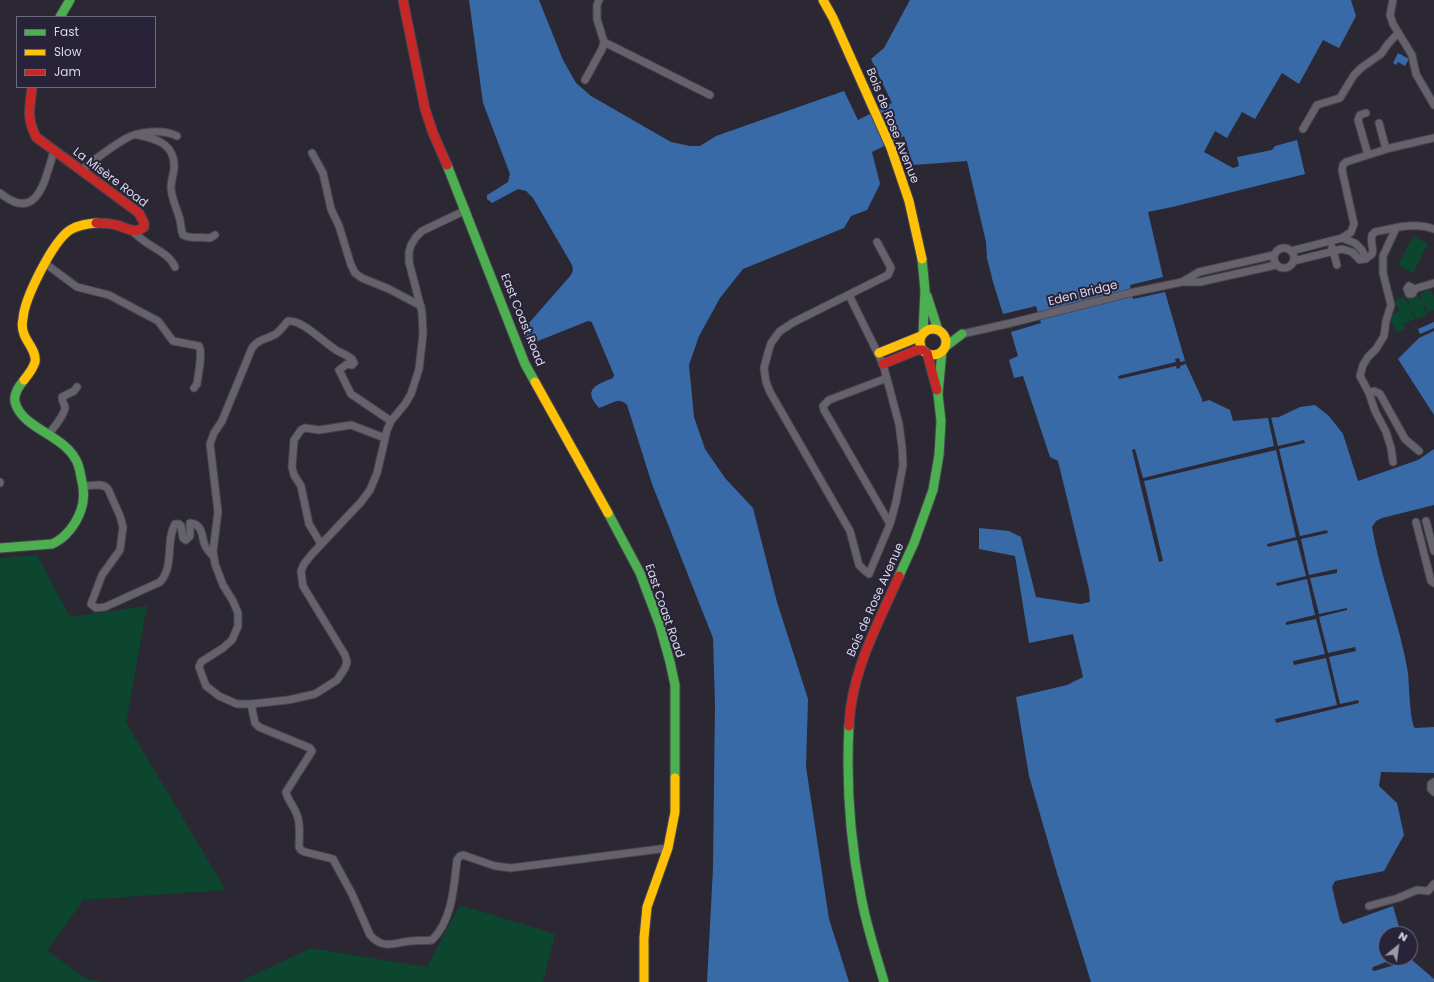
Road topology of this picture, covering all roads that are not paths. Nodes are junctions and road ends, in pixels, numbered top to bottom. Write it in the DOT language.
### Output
graph roads {
  1 [pos="70,0"];
  2 [pos="402,0"];
  3 [pos="599,0"];
  4 [pos="823,0"];
  5 [pos="1393,0"];
  6 [pos="61,16"];
  7 [pos="1398,33"];
  8 [pos="604,42"];
  9 [pos="585,80"];
  10 [pos="32,88"];
  11 [pos="710,95"];
  12 [pos="1434,105"];
  13 [pos="1366,113"];
  14 [pos="1379,123"];
  15 [pos="1303,129"];
  16 [pos="138,134"];
  17 [pos="177,136"];
  18 [pos="1434,138"];
  19 [pos="1386,149"];
  20 [pos="54,151"];
  21 [pos="312,153"];
  22 [pos="1368,155"];
  23 [pos="81,170"];
  24 [pos="1346,190"];
  25 [pos="0,193"];
  26 [pos="466,210"];
  27 [pos="1426,226"];
  28 [pos="1396,228"];
  29 [pos="1434,228"];
  30 [pos="132,231"];
  31 [pos="1434,233"];
  32 [pos="215,235"];
  33 [pos="1342,238"];
  34 [pos="1330,241"];
  35 [pos="877,242"];
  36 [pos="1353,242"];
  37 [pos="1342,249"];
  38 [pos="1291,251"];
  39 [pos="1333,251"];
  40 [pos="1274,255"];
  41 [pos="1363,260"];
  42 [pos="1294,261"];
  43 [pos="46,264"];
  44 [pos="1276,264"];
  45 [pos="1337,265"];
  46 [pos="175,267"];
  47 [pos="1182,282"];
  48 [pos="1434,283"];
  49 [pos="1414,289"];
  50 [pos="925,290"];
  51 [pos="849,294"];
  52 [pos="420,306"];
  53 [pos="940,331"];
  54 [pos="922,334"];
  55 [pos="962,334"];
  56 [pos="943,349"];
  57 [pos="925,351"];
  58 [pos="879,353"];
  59 [pos="884,364"];
  60 [pos="887,378"];
  61 [pos="77,387"];
  62 [pos="194,388"];
  63 [pos="1369,393"];
  64 [pos="938,394"];
  65 [pos="391,421"];
  66 [pos="49,434"];
  67 [pos="385,438"];
  68 [pos="1419,451"];
  69 [pos="1393,462"];
  70 [pos="83,486"];
  71 [pos="1426,521"];
  72 [pos="1416,522"];
  73 [pos="890,524"];
  74 [pos="321,544"];
  75 [pos="0,548"];
  76 [pos="1434,551"];
  77 [pos="214,558"];
  78 [pos="1434,583"];
  79 [pos="251,704"];
  80 [pos="1434,782"];
  81 [pos="1434,792"];
  82 [pos="668,848"];
  83 [pos="1434,884"];
  84 [pos="1369,906"];
  85 [pos="644,982"];
  86 [pos="884,982"];
  1 -- 6 [label="main road"];
  2 -- 26 [label="main road, East Coast Road"];
  3 -- 8 [label="street"];
  4 -- 50 [label="main road, Bois de Rose Avenue"];
  5 -- 7 [label="street"];
  7 -- 12 [label="street"];
  7 -- 15 [label="street"];
  8 -- 9 [label="street"];
  8 -- 11 [label="street"];
  10 -- 20 [label="main road, La Misère Road"];
  13 -- 22 [label="street"];
  14 -- 19 [label="street"];
  16 -- 17 [label="street"];
  16 -- 23 [label="street"];
  16 -- 32 [label="street"];
  18 -- 19 [label="street"];
  19 -- 22 [label="street"];
  20 -- 23 [label="main road, La Misère Road"];
  20 -- 25 [label="street"];
  21 -- 52 [label="street"];
  22 -- 24 [label="street"];
  23 -- 30 [label="main road, La Misère Road"];
  24 -- 33 [label="street"];
  24 -- 36 [label="street"];
  26 -- 52 [label="street"];
  26 -- 82 [label="main road, East Coast Road"];
  27 -- 28 [label="street"];
  27 -- 29 [label="street"];
  27 -- 31 [label="street"];
  28 -- 41 [label="street"];
  28 -- 63 [label="street"];
  30 -- 43 [label="main road"];
  30 -- 46 [label="street"];
  33 -- 34 [label="street"];
  33 -- 36 [label="street"];
  34 -- 38 [label="street"];
  34 -- 39 [label="street"];
  35 -- 51 [label="street"];
  36 -- 37 [label="street"];
  36 -- 41 [label="street"];
  37 -- 39 [label="street"];
  37 -- 41 [label="street"];
  38 -- 40 [label="street"];
  38 -- 42 [label="street"];
  39 -- 42 [label="street"];
  39 -- 45 [label="street"];
  40 -- 44 [label="street"];
  40 -- 47 [label="street"];
  42 -- 44 [label="street"];
  43 -- 62 [label="street"];
  43 -- 66 [label="main road"];
  44 -- 47 [label="street"];
  47 -- 55 [label="street, Eden Bridge"];
  48 -- 49 [label="street"];
  50 -- 53 [label="main road, Bois de Rose Avenue"];
  50 -- 54 [label="main road, Bois de Rose Avenue"];
  51 -- 58 [label="street"];
  51 -- 73 [label="street"];
  52 -- 65 [label="street"];
  53 -- 54 [label="main road"];
  53 -- 55 [label="main road"];
  53 -- 56 [label="main road"];
  54 -- 57 [label="main road"];
  54 -- 58 [label="main road"];
  55 -- 56 [label="main road"];
  56 -- 57 [label="main road"];
  56 -- 64 [label="main road, Bois de Rose Avenue"];
  57 -- 59 [label="main road"];
  57 -- 64 [label="main road, Bois de Rose Avenue"];
  58 -- 59 [label="street"];
  59 -- 60 [label="street"];
  60 -- 73 [label="street"];
  60 -- 73 [label="street"];
  61 -- 66 [label="street"];
  63 -- 68 [label="street"];
  63 -- 69 [label="street"];
  64 -- 86 [label="main road, Bois de Rose Avenue"];
  65 -- 67 [label="street"];
  65 -- 77 [label="street"];
  66 -- 70 [label="main road"];
  67 -- 74 [label="street"];
  67 -- 74 [label="street"];
  70 -- 75 [label="main road"];
  70 -- 77 [label="street"];
  71 -- 76 [label="street"];
  72 -- 78 [label="street"];
  74 -- 79 [label="street"];
  77 -- 79 [label="street"];
  79 -- 82 [label="street"];
  80 -- 81 [label="street"];
  82 -- 85 [label="main road, East Coast Road"];
  83 -- 84 [label="street"];
}
